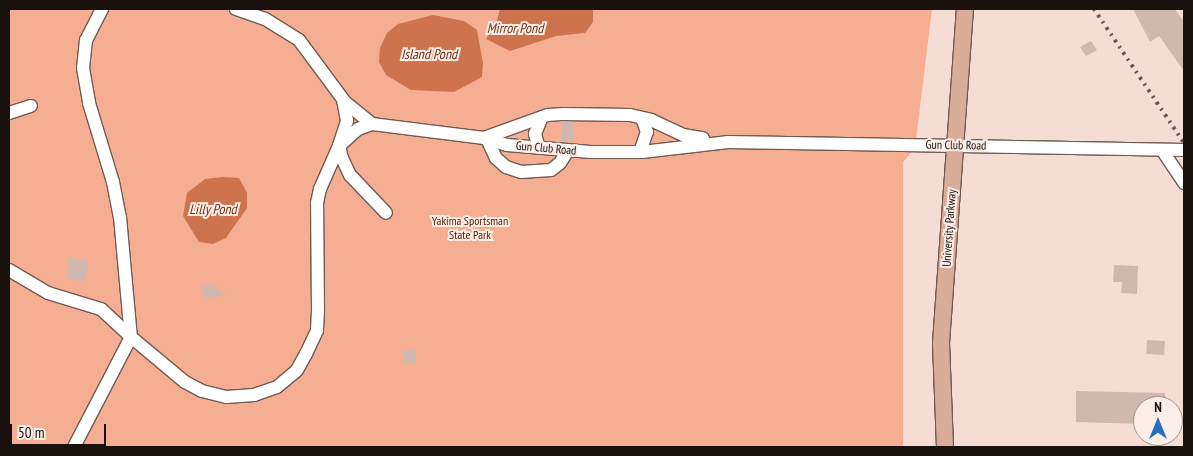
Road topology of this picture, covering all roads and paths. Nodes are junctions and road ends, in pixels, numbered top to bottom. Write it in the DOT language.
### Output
graph roads {
  1 [pos="102,9"];
  2 [pos="236,9"];
  3 [pos="965,9"];
  4 [pos="343,100"];
  5 [pos="32,106"];
  6 [pos="9,113"];
  7 [pos="542,117"];
  8 [pos="642,118"];
  9 [pos="372,124"];
  10 [pos="486,138"];
  11 [pos="728,142"];
  12 [pos="955,145"];
  13 [pos="339,146"];
  14 [pos="539,148"];
  15 [pos="568,150"];
  16 [pos="1162,150"];
  17 [pos="1184,150"];
  18 [pos="640,152"];
  19 [pos="1184,183"];
  20 [pos="386,213"];
  21 [pos="9,270"];
  22 [pos="131,337"];
  23 [pos="74,447"];
  24 [pos="945,447"];
  1 -- 22 [label="street"];
  2 -- 4 [label="street"];
  3 -- 12 [label="main road, University Parkway"];
  4 -- 9 [label="street"];
  4 -- 13 [label="street"];
  5 -- 6 [label="street"];
  7 -- 8 [label="street, Gun Club Road"];
  7 -- 10 [label="street, Gun Club Road"];
  7 -- 14 [label="street"];
  8 -- 11 [label="street, Gun Club Road"];
  8 -- 18 [label="street"];
  9 -- 10 [label="street, Gun Club Road"];
  9 -- 13 [label="street"];
  10 -- 14 [label="street, Gun Club Road"];
  10 -- 15 [label="street"];
  11 -- 12 [label="street, Gun Club Road"];
  11 -- 18 [label="street, Gun Club Road"];
  12 -- 16 [label="street, Gun Club Road"];
  12 -- 24 [label="main road, University Parkway"];
  13 -- 20 [label="street"];
  13 -- 22 [label="street"];
  14 -- 15 [label="street, Gun Club Road"];
  15 -- 18 [label="street, Gun Club Road"];
  16 -- 17 [label="street, Gun Club Road"];
  16 -- 19 [label="street"];
  21 -- 22 [label="street"];
  22 -- 23 [label="street"];
}
